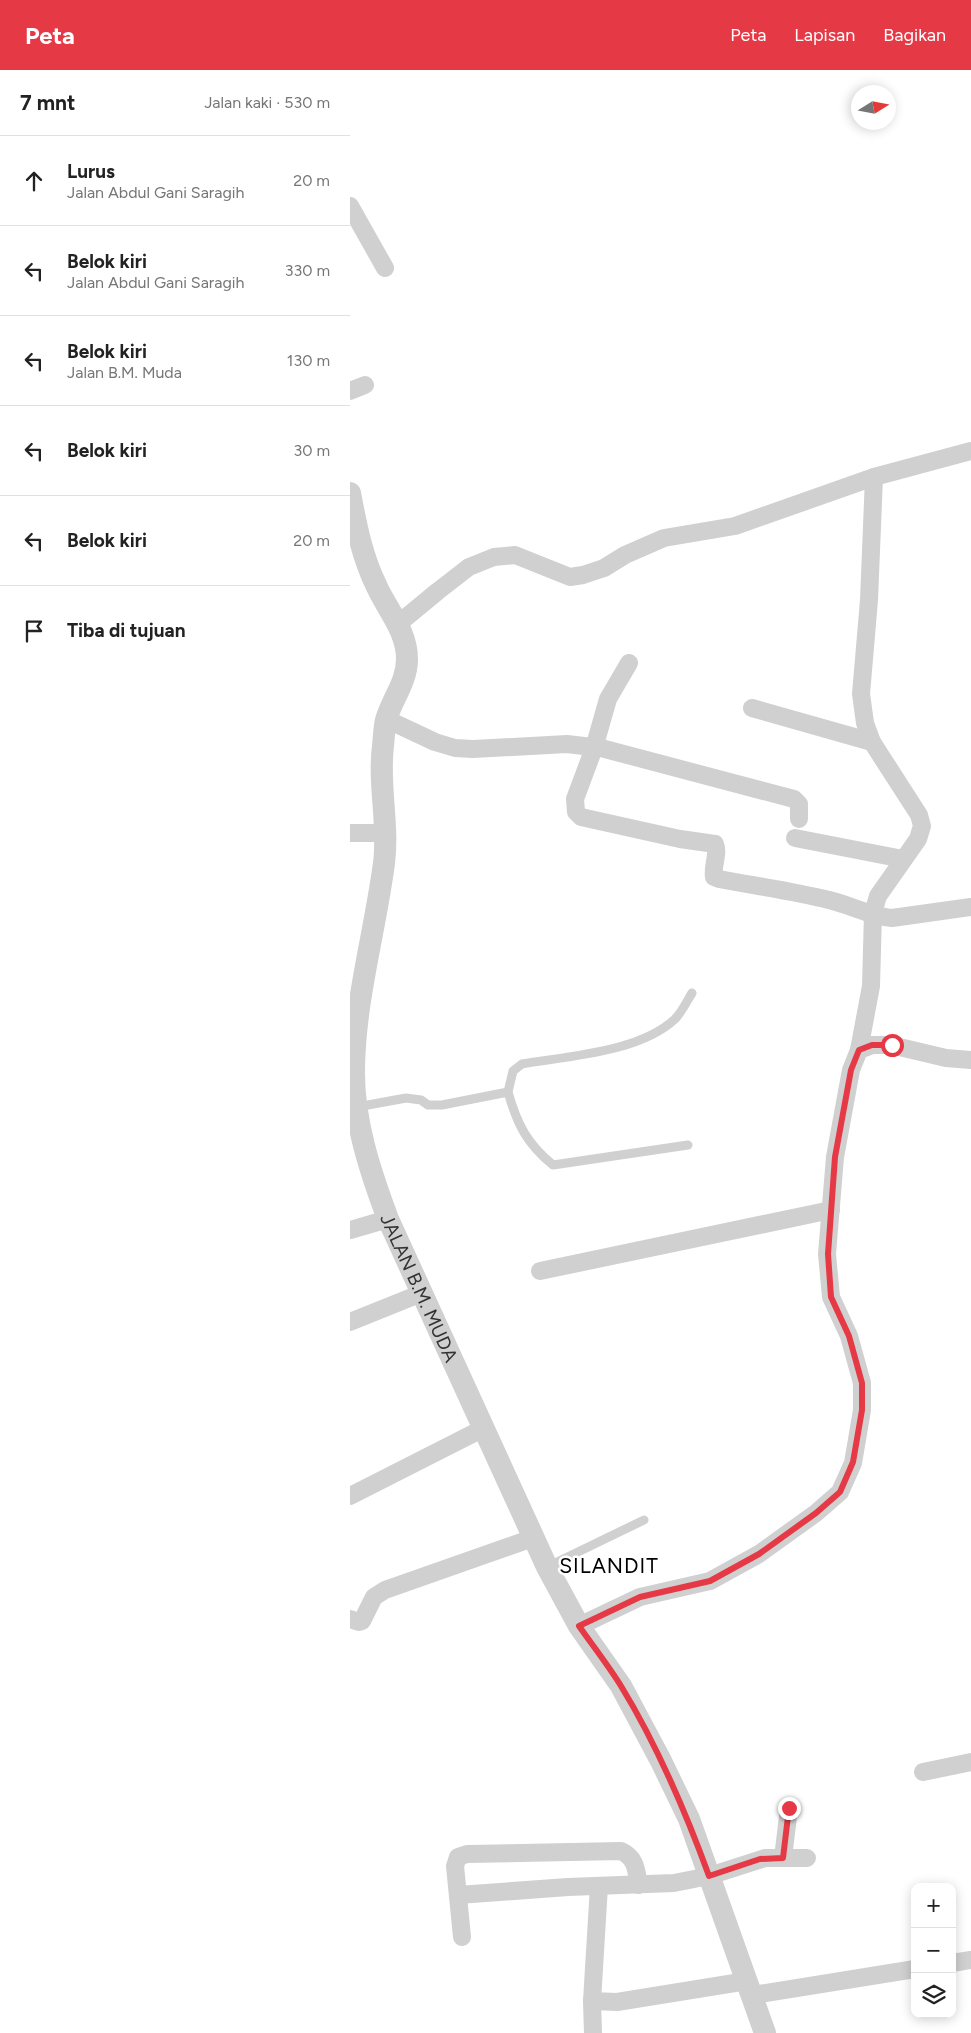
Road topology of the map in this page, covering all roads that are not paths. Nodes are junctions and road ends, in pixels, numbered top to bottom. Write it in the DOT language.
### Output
graph roads {
  1 [pos="350,206"];
  2 [pos="385,268"];
  3 [pos="971,451"];
  4 [pos="874,477"];
  5 [pos="350,493"];
  6 [pos="398,624"];
  7 [pos="629,663"];
  8 [pos="752,708"];
  9 [pos="386,720"];
  10 [pos="872,742"];
  11 [pos="594,748"];
  12 [pos="799,819"];
  13 [pos="385,833"];
  14 [pos="350,834"];
  15 [pos="795,838"];
  16 [pos="903,859"];
  17 [pos="971,907"];
  18 [pos="873,913"];
  19 [pos="692,993"];
  20 [pos="859,1050"];
  21 [pos="971,1060"];
  22 [pos="508,1092"];
  23 [pos="357,1107"];
  24 [pos="688,1145"];
  25 [pos="831,1210"];
  26 [pos="388,1218"];
  27 [pos="350,1230"];
  28 [pos="540,1271"];
  29 [pos="422,1293"];
  30 [pos="350,1322"];
  31 [pos="484,1428"];
  32 [pos="350,1496"];
  33 [pos="644,1520"];
  34 [pos="533,1538"];
  35 [pos="547,1567"];
  36 [pos="350,1619"];
  37 [pos="579,1626"];
  38 [pos="971,1762"];
  39 [pos="923,1772"];
  40 [pos="789,1808"];
  41 [pos="783,1858"];
  42 [pos="807,1858"];
  43 [pos="709,1876"];
  44 [pos="639,1884"];
  45 [pos="599,1886"];
  46 [pos="458,1894"];
  47 [pos="462,1936"];
  48 [pos="971,1960"];
  49 [pos="956,1962"];
  50 [pos="911,1969"];
  51 [pos="750,1988"];
  52 [pos="592,2001"];
  53 [pos="593,2033"];
  54 [pos="765,2033"];
  1 -- 2 [label="street"];
  3 -- 4 [label="street"];
  4 -- 6 [label="street"];
  4 -- 10 [label="street"];
  5 -- 6 [label="street, JALAN B.M. MUDA"];
  6 -- 9 [label="street, JALAN B.M. MUDA"];
  7 -- 11 [label="street"];
  8 -- 10 [label="street"];
  9 -- 11 [label="street"];
  9 -- 13 [label="street, JALAN B.M. MUDA"];
  10 -- 16 [label="street"];
  11 -- 12 [label="street"];
  11 -- 18 [label="street"];
  13 -- 14 [label="street"];
  13 -- 23 [label="street, JALAN B.M. MUDA"];
  15 -- 16 [label="street"];
  16 -- 18 [label="street"];
  17 -- 18 [label="street"];
  18 -- 20 [label="street"];
  19 -- 22 [label="lane"];
  20 -- 21 [label="street"];
  20 -- 25 [label="street"];
  22 -- 23 [label="lane"];
  22 -- 24 [label="lane"];
  23 -- 26 [label="street, JALAN B.M. MUDA"];
  25 -- 28 [label="street"];
  25 -- 37 [label="street"];
  26 -- 27 [label="street"];
  26 -- 29 [label="street, JALAN B.M. MUDA"];
  29 -- 30 [label="street"];
  29 -- 31 [label="street, JALAN B.M. MUDA"];
  31 -- 32 [label="street"];
  31 -- 34 [label="street, JALAN B.M. MUDA"];
  33 -- 35 [label="lane"];
  34 -- 35 [label="street, JALAN B.M. MUDA"];
  34 -- 36 [label="street"];
  35 -- 37 [label="street, JALAN B.M. MUDA"];
  37 -- 43 [label="street, JALAN B.M. MUDA"];
  38 -- 39 [label="street"];
  40 -- 41 [label="street"];
  41 -- 42 [label="street"];
  41 -- 43 [label="street"];
  43 -- 44 [label="street"];
  43 -- 51 [label="street, JALAN B.M. MUDA"];
  44 -- 45 [label="street"];
  44 -- 46 [label="street"];
  45 -- 46 [label="street"];
  45 -- 52 [label="street"];
  46 -- 47 [label="street"];
  48 -- 49 [label="street"];
  50 -- 51 [label="street"];
  51 -- 52 [label="street"];
  51 -- 54 [label="street, JALAN B.M. MUDA"];
  52 -- 53 [label="street"];
}
